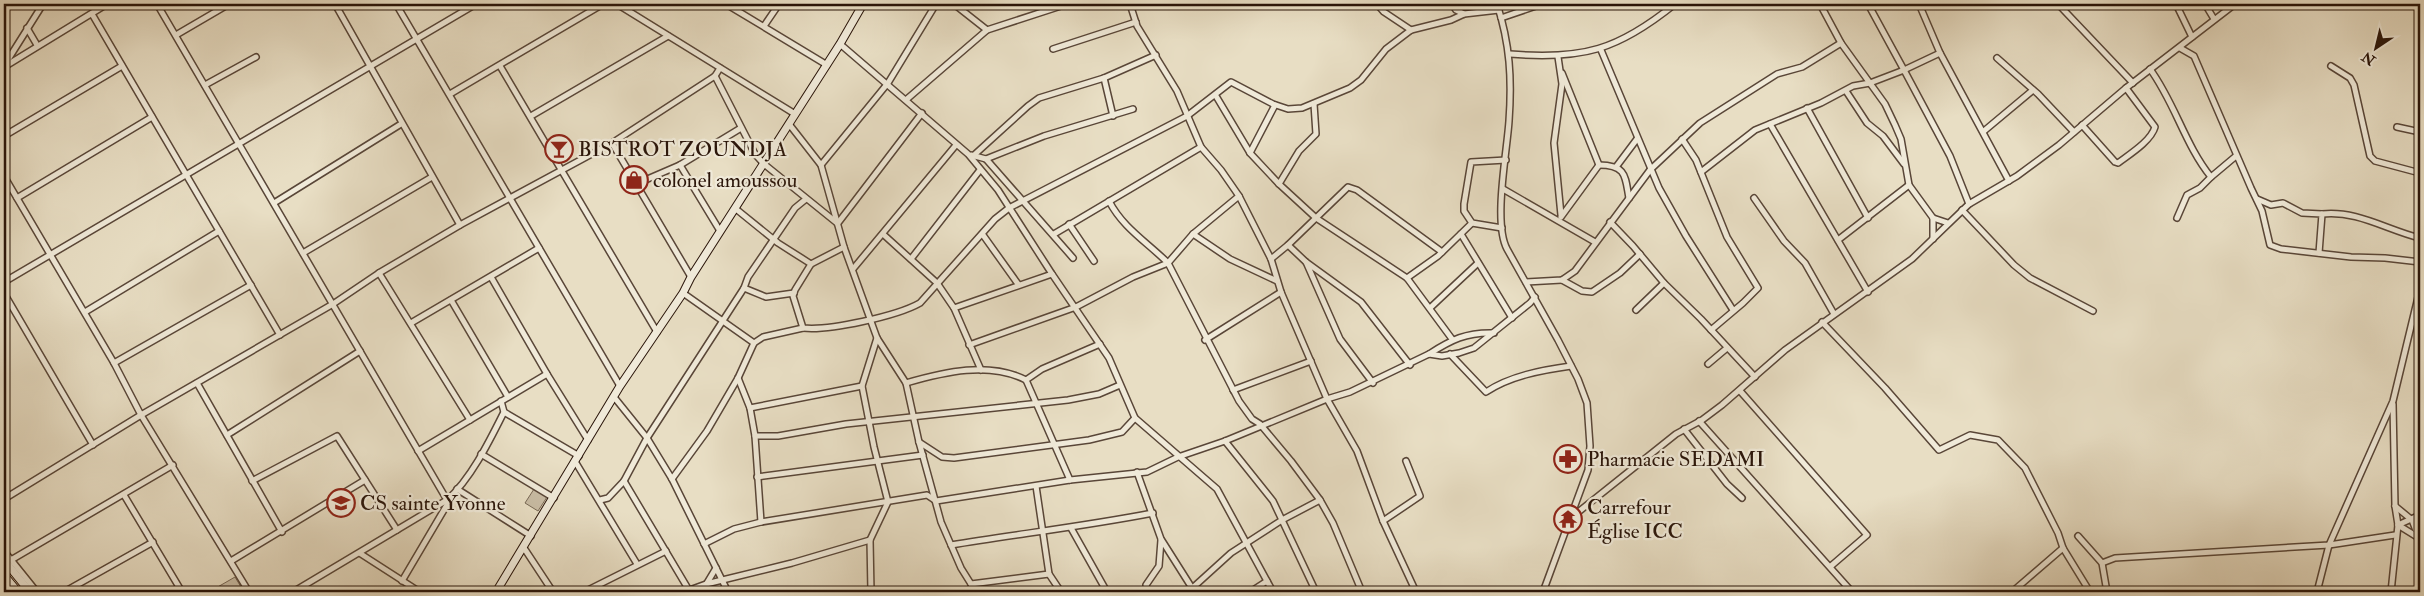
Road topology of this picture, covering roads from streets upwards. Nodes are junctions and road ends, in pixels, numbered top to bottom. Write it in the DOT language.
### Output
graph roads {
  1 [pos="42,4"];
  2 [pos="107,4"];
  3 [pos="157,4"];
  4 [pos="229,4"];
  5 [pos="335,4"];
  6 [pos="396,4"];
  7 [pos="476,4"];
  8 [pos="602,4"];
  9 [pos="617,4"];
  10 [pos="726,4"];
  11 [pos="779,4"];
  12 [pos="863,4"];
  13 [pos="936,4"];
  14 [pos="954,4"];
  15 [pos="1067,4"];
  16 [pos="1130,4"];
  17 [pos="1377,4"];
  18 [pos="1452,4"];
  19 [pos="1542,4"];
  20 [pos="1675,4"];
  21 [pos="1820,4"];
  22 [pos="1868,4"];
  23 [pos="1919,4"];
  24 [pos="2058,4"];
  25 [pos="2176,4"];
  26 [pos="2205,4"];
  27 [pos="2235,4"];
  28 [pos="2400,4"];
  29 [pos="1498,7"];
  30 [pos="2420,7"];
  31 [pos="92,14"];
  32 [pos="1464,14"];
  33 [pos="1501,18"];
  34 [pos="2214,19"];
  35 [pos="1136,22"];
  36 [pos="764,26"];
  37 [pos="27,28"];
  38 [pos="987,30"];
  39 [pos="1411,30"];
  40 [pos="176,35"];
  41 [pos="668,36"];
  42 [pos="416,39"];
  43 [pos="2190,39"];
  44 [pos="1841,43"];
  45 [pos="840,44"];
  46 [pos="37,45"];
  47 [pos="2180,48"];
  48 [pos="1053,49"];
  49 [pos="1601,50"];
  50 [pos="1940,53"];
  51 [pos="1510,54"];
  52 [pos="2192,54"];
  53 [pos="1156,55"];
  54 [pos="256,57"];
  55 [pos="1558,57"];
  56 [pos="1997,58"];
  57 [pos="370,65"];
  58 [pos="827,65"];
  59 [pos="122,66"];
  60 [pos="500,66"];
  61 [pos="2331,66"];
  62 [pos="4,67"];
  63 [pos="720,68"];
  64 [pos="2150,69"];
  65 [pos="1904,70"];
  66 [pos="1561,71"];
  67 [pos="715,76"];
  68 [pos="1104,78"];
  69 [pos="888,83"];
  70 [pos="1870,83"];
  71 [pos="2133,83"];
  72 [pos="204,85"];
  73 [pos="2126,88"];
  74 [pos="2033,90"];
  75 [pos="1846,91"];
  76 [pos="450,94"];
  77 [pos="1216,96"];
  78 [pos="906,99"];
  79 [pos="1314,104"];
  80 [pos="1275,105"];
  81 [pos="1807,108"];
  82 [pos="1133,109"];
  83 [pos="922,113"];
  84 [pos="795,114"];
  85 [pos="152,116"];
  86 [pos="531,116"];
  87 [pos="1113,116"];
  88 [pos="1187,116"];
  89 [pos="401,124"];
  90 [pos="789,124"];
  91 [pos="1770,124"];
  92 [pos="2082,125"];
  93 [pos="2397,127"];
  94 [pos="741,128"];
  95 [pos="1984,131"];
  96 [pos="2074,132"];
  97 [pos="2420,132"];
  98 [pos="4,136"];
  99 [pos="1637,139"];
  100 [pos="1682,139"];
  101 [pos="238,143"];
  102 [pos="612,143"];
  103 [pos="956,145"];
  104 [pos="1202,148"];
  105 [pos="1250,153"];
  106 [pos="971,155"];
  107 [pos="2236,156"];
  108 [pos="986,159"];
  109 [pos="1506,160"];
  110 [pos="764,164"];
  111 [pos="1905,164"];
  112 [pos="680,165"];
  113 [pos="821,165"];
  114 [pos="1599,165"];
  115 [pos="1616,167"];
  116 [pos="980,170"];
  117 [pos="1650,170"];
  118 [pos="563,171"];
  119 [pos="1701,172"];
  120 [pos="2420,173"];
  121 [pos="187,175"];
  122 [pos="4,176"];
  123 [pos="432,177"];
  124 [pos="2211,177"];
  125 [pos="2008,181"];
  126 [pos="636,184"];
  127 [pos="1278,184"];
  128 [pos="1909,186"];
  129 [pos="1504,189"];
  130 [pos="1239,196"];
  131 [pos="17,198"];
  132 [pos="1629,198"];
  133 [pos="1754,198"];
  134 [pos="510,199"];
  135 [pos="806,199"];
  136 [pos="2257,199"];
  137 [pos="1022,201"];
  138 [pos="1109,201"];
  139 [pos="274,203"];
  140 [pos="1969,204"];
  141 [pos="1009,208"];
  142 [pos="736,209"];
  143 [pos="1962,210"];
  144 [pos="2322,214"];
  145 [pos="1316,218"];
  146 [pos="1561,218"];
  147 [pos="1868,218"];
  148 [pos="1933,218"];
  149 [pos="2177,218"];
  150 [pos="1610,222"];
  151 [pos="838,223"];
  152 [pos="1472,223"];
  153 [pos="1948,223"];
  154 [pos="1069,224"];
  155 [pos="460,225"];
  156 [pos="1502,228"];
  157 [pos="720,231"];
  158 [pos="219,232"];
  159 [pos="1054,234"];
  160 [pos="1192,234"];
  161 [pos="1461,234"];
  162 [pos="884,235"];
  163 [pos="983,235"];
  164 [pos="2420,238"];
  165 [pos="774,239"];
  166 [pos="1933,239"];
  167 [pos="1838,240"];
  168 [pos="1595,242"];
  169 [pos="1288,245"];
  170 [pos="844,247"];
  171 [pos="539,248"];
  172 [pos="1442,252"];
  173 [pos="303,253"];
  174 [pos="2319,253"];
  175 [pos="1640,254"];
  176 [pos="50,256"];
  177 [pos="911,258"];
  178 [pos="1073,258"];
  179 [pos="1271,260"];
  180 [pos="1094,261"];
  181 [pos="1306,262"];
  182 [pos="2420,262"];
  183 [pos="1168,263"];
  184 [pos="1478,263"];
  185 [pos="811,264"];
  186 [pos="853,269"];
  187 [pos="379,274"];
  188 [pos="1052,274"];
  189 [pos="691,276"];
  190 [pos="492,277"];
  191 [pos="1407,278"];
  192 [pos="1562,280"];
  193 [pos="1277,281"];
  194 [pos="4,282"];
  195 [pos="1526,282"];
  196 [pos="937,283"];
  197 [pos="1664,283"];
  198 [pos="1018,284"];
  199 [pos="251,285"];
  200 [pos="744,288"];
  201 [pos="2420,289"];
  202 [pos="1281,292"];
  203 [pos="1868,292"];
  204 [pos="4,293"];
  205 [pos="794,293"];
  206 [pos="683,294"];
  207 [pos="1535,297"];
  208 [pos="451,300"];
  209 [pos="333,304"];
  210 [pos="1076,307"];
  211 [pos="954,308"];
  212 [pos="1430,308"];
  213 [pos="1636,310"];
  214 [pos="1733,310"];
  215 [pos="2093,311"];
  216 [pos="85,312"];
  217 [pos="1834,314"];
  218 [pos="872,318"];
  219 [pos="1512,318"];
  220 [pos="723,322"];
  221 [pos="1822,322"];
  222 [pos="411,323"];
  223 [pos="803,328"];
  224 [pos="1711,330"];
  225 [pos="657,332"];
  226 [pos="1494,333"];
  227 [pos="280,335"];
  228 [pos="878,338"];
  229 [pos="1452,339"];
  230 [pos="1205,340"];
  231 [pos="754,343"];
  232 [pos="1100,344"];
  233 [pos="969,345"];
  234 [pos="1727,348"];
  235 [pos="360,351"];
  236 [pos="1428,354"];
  237 [pos="1450,354"];
  238 [pos="1311,360"];
  239 [pos="114,363"];
  240 [pos="1708,364"];
  241 [pos="1410,365"];
  242 [pos="1571,366"];
  243 [pos="981,370"];
  244 [pos="547,374"];
  245 [pos="1754,377"];
  246 [pos="738,378"];
  247 [pos="1026,380"];
  248 [pos="197,383"];
  249 [pos="906,383"];
  250 [pos="1373,383"];
  251 [pos="1120,385"];
  252 [pos="620,386"];
  253 [pos="862,386"];
  254 [pos="1233,390"];
  255 [pos="1741,392"];
  256 [pos="508,397"];
  257 [pos="614,397"];
  258 [pos="1327,399"];
  259 [pos="502,401"];
  260 [pos="2393,401"];
  261 [pos="1036,403"];
  262 [pos="750,408"];
  263 [pos="504,412"];
  264 [pos="142,415"];
  265 [pos="913,416"];
  266 [pos="1135,418"];
  267 [pos="470,420"];
  268 [pos="1699,421"];
  269 [pos="870,422"];
  270 [pos="1260,424"];
  271 [pos="1684,429"];
  272 [pos="226,435"];
  273 [pos="755,436"];
  274 [pos="647,438"];
  275 [pos="588,440"];
  276 [pos="1225,441"];
  277 [pos="919,442"];
  278 [pos="1053,444"];
  279 [pos="93,445"];
  280 [pos="418,450"];
  281 [pos="481,454"];
  282 [pos="923,455"];
  283 [pos="1178,457"];
  284 [pos="578,459"];
  285 [pos="878,461"];
  286 [pos="1406,461"];
  287 [pos="173,465"];
  288 [pos="1137,472"];
  289 [pos="757,477"];
  290 [pos="672,479"];
  291 [pos="366,480"];
  292 [pos="624,480"];
  293 [pos="1070,480"];
  294 [pos="252,482"];
  295 [pos="1036,486"];
  296 [pos="457,489"];
  297 [pos="124,495"];
  298 [pos="453,495"];
  299 [pos="554,498"];
  300 [pos="1742,498"];
  301 [pos="4,499"];
  302 [pos="447,500"];
  303 [pos="600,500"];
  304 [pos="1320,500"];
  305 [pos="936,501"];
  306 [pos="888,502"];
  307 [pos="2395,506"];
  308 [pos="1153,513"];
  309 [pos="2420,515"];
  310 [pos="1282,520"];
  311 [pos="2412,520"];
  312 [pos="1383,521"];
  313 [pos="1567,521"];
  314 [pos="761,522"];
  315 [pos="2398,525"];
  316 [pos="1071,528"];
  317 [pos="1042,529"];
  318 [pos="397,530"];
  319 [pos="282,532"];
  320 [pos="2395,535"];
  321 [pos="531,536"];
  322 [pos="2078,536"];
  323 [pos="2420,538"];
  324 [pos="1161,539"];
  325 [pos="870,540"];
  326 [pos="153,542"];
  327 [pos="1248,543"];
  328 [pos="704,544"];
  329 [pos="950,545"];
  330 [pos="2329,545"];
  331 [pos="524,548"];
  332 [pos="2063,548"];
  333 [pos="4,551"];
  334 [pos="666,551"];
  335 [pos="360,554"];
  336 [pos="8,560"];
  337 [pos="231,560"];
  338 [pos="2102,563"];
  339 [pos="637,564"];
  340 [pos="1831,566"];
  341 [pos="716,568"];
  342 [pos="1049,574"];
  343 [pos="4,575"];
  344 [pos="722,580"];
  345 [pos="402,581"];
  346 [pos="1267,581"];
  347 [pos="4,583"];
  348 [pos="706,584"];
  349 [pos="971,584"];
  350 [pos="1190,590"];
  351 [pos="180,591"];
  352 [pos="11,592"];
  353 [pos="18,592"];
  354 [pos="30,592"];
  355 [pos="37,592"];
  356 [pos="64,592"];
  357 [pos="249,592"];
  358 [pos="293,592"];
  359 [pos="420,592"];
  360 [pos="496,592"];
  361 [pos="553,592"];
  362 [pos="584,592"];
  363 [pos="688,592"];
  364 [pos="728,592"];
  365 [pos="870,592"];
  366 [pos="976,592"];
  367 [pos="1061,592"];
  368 [pos="1107,592"];
  369 [pos="1148,592"];
  370 [pos="1250,592"];
  371 [pos="1273,592"];
  372 [pos="1316,592"];
  373 [pos="1362,592"];
  374 [pos="1416,592"];
  375 [pos="1543,592"];
  376 [pos="1852,592"];
  377 [pos="2012,592"];
  378 [pos="2090,592"];
  379 [pos="2107,592"];
  380 [pos="2317,592"];
  381 [pos="2391,592"];
  1 -- 37 [label="street"];
  2 -- 31 [label="street"];
  3 -- 40 [label="street"];
  4 -- 40 [label="street"];
  5 -- 57 [label="street"];
  6 -- 42 [label="street"];
  7 -- 42 [label="street"];
  8 -- 60 [label="street"];
  9 -- 41 [label="street"];
  10 -- 36 [label="street"];
  11 -- 36 [label="street"];
  12 -- 45 [label="street"];
  13 -- 69 [label="street"];
  14 -- 38 [label="street"];
  15 -- 38 [label="street"];
  16 -- 35 [label="street"];
  17 -- 39 [label="street"];
  18 -- 32 [label="street"];
  19 -- 33 [label="street"];
  20 -- 49 [label="street"];
  21 -- 44 [label="street"];
  22 -- 65 [label="street"];
  23 -- 50 [label="street"];
  24 -- 71 [label="street"];
  25 -- 43 [label="street"];
  26 -- 34 [label="street"];
  27 -- 34 [label="street"];
  28 -- 30 [label="street"];
  29 -- 32 [label="street"];
  29 -- 33 [label="street"];
  31 -- 46 [label="street"];
  31 -- 59 [label="street"];
  32 -- 39 [label="street"];
  33 -- 51 [label="street"];
  34 -- 43 [label="street"];
  35 -- 48 [label="street"];
  35 -- 53 [label="street"];
  36 -- 58 [label="street"];
  37 -- 46 [label="street"];
  37 -- 62 [label="street"];
  38 -- 78 [label="street"];
  39 -- 79 [label="street"];
  40 -- 72 [label="street"];
  41 -- 63 [label="street"];
  41 -- 86 [label="street"];
  42 -- 57 [label="street"];
  42 -- 76 [label="street"];
  43 -- 47 [label="street"];
  43 -- 52 [label="street"];
  44 -- 70 [label="street"];
  44 -- 100 [label="street"];
  45 -- 58 [label="street"];
  45 -- 69 [label="street"];
  46 -- 62 [label="street"];
  47 -- 52 [label="street"];
  47 -- 64 [label="street"];
  49 -- 55 [label="street"];
  49 -- 99 [label="street"];
  50 -- 65 [label="street"];
  50 -- 95 [label="street"];
  51 -- 55 [label="street"];
  51 -- 109 [label="street"];
  52 -- 107 [label="street"];
  53 -- 68 [label="street"];
  53 -- 88 [label="street"];
  54 -- 72 [label="street"];
  55 -- 66 [label="street"];
  56 -- 74 [label="street"];
  57 -- 89 [label="street"];
  57 -- 101 [label="street"];
  58 -- 84 [label="street"];
  59 -- 85 [label="street"];
  59 -- 98 [label="street"];
  60 -- 76 [label="street"];
  60 -- 86 [label="street"];
  61 -- 120 [label="street"];
  63 -- 67 [label="street"];
  63 -- 84 [label="street"];
  64 -- 71 [label="street"];
  64 -- 124 [label="street"];
  65 -- 70 [label="street"];
  65 -- 140 [label="street"];
  66 -- 114 [label="street"];
  66 -- 146 [label="street"];
  67 -- 94 [label="street"];
  67 -- 102 [label="street"];
  68 -- 87 [label="street"];
  68 -- 106 [label="street"];
  69 -- 78 [label="street"];
  69 -- 113 [label="street"];
  70 -- 75 [label="street"];
  70 -- 111 [label="street"];
  71 -- 73 [label="street"];
  72 -- 101 [label="street"];
  73 -- 92 [label="street"];
  73 -- 92 [label="street"];
  74 -- 95 [label="street"];
  74 -- 96 [label="street"];
  75 -- 81 [label="street"];
  75 -- 111 [label="street"];
  76 -- 134 [label="street"];
  77 -- 80 [label="street"];
  77 -- 88 [label="street"];
  77 -- 105 [label="street"];
  78 -- 83 [label="street"];
  79 -- 80 [label="street"];
  79 -- 127 [label="street"];
  80 -- 105 [label="street"];
  81 -- 91 [label="street"];
  81 -- 147 [label="street"];
  82 -- 87 [label="street"];
  83 -- 103 [label="street"];
  83 -- 151 [label="street"];
  84 -- 90 [label="street"];
  85 -- 121 [label="street"];
  85 -- 131 [label="street"];
  86 -- 118 [label="street"];
  87 -- 108 [label="street"];
  88 -- 104 [label="street"];
  88 -- 137 [label="street"];
  89 -- 123 [label="street"];
  89 -- 139 [label="street"];
  90 -- 110 [label="street"];
  90 -- 113 [label="street"];
  91 -- 119 [label="street"];
  91 -- 167 [label="street"];
  92 -- 96 [label="street"];
  93 -- 97 [label="street"];
  94 -- 110 [label="street"];
  94 -- 112 [label="street"];
  95 -- 125 [label="street"];
  96 -- 125 [label="street"];
  99 -- 115 [label="street"];
  99 -- 117 [label="street"];
  100 -- 117 [label="street"];
  100 -- 119 [label="street"];
  101 -- 121 [label="street"];
  101 -- 139 [label="street"];
  102 -- 118 [label="street"];
  102 -- 126 [label="street"];
  103 -- 106 [label="street"];
  103 -- 162 [label="street"];
  104 -- 130 [label="street"];
  104 -- 138 [label="street"];
  105 -- 127 [label="street"];
  106 -- 108 [label="street"];
  106 -- 116 [label="street"];
  107 -- 124 [label="street"];
  107 -- 136 [label="street"];
  108 -- 137 [label="street"];
  109 -- 129 [label="street"];
  109 -- 152 [label="street"];
  110 -- 135 [label="street"];
  110 -- 142 [label="street"];
  111 -- 128 [label="street"];
  112 -- 126 [label="street"];
  112 -- 157 [label="street"];
  113 -- 151 [label="street"];
  114 -- 115 [label="street"];
  114 -- 146 [label="street"];
  115 -- 132 [label="street"];
  116 -- 141 [label="street"];
  116 -- 177 [label="street"];
  117 -- 132 [label="street"];
  117 -- 214 [label="street"];
  118 -- 134 [label="street"];
  118 -- 225 [label="street"];
  119 -- 214 [label="street"];
  121 -- 158 [label="street"];
  121 -- 176 [label="street"];
  122 -- 131 [label="street"];
  123 -- 155 [label="street"];
  123 -- 173 [label="street"];
  124 -- 149 [label="street"];
  125 -- 140 [label="street"];
  126 -- 189 [label="street"];
  127 -- 145 [label="street"];
  128 -- 147 [label="street"];
  128 -- 148 [label="street"];
  129 -- 146 [label="street"];
  129 -- 156 [label="street"];
  130 -- 160 [label="street"];
  130 -- 179 [label="street"];
  131 -- 176 [label="street"];
  132 -- 150 [label="street"];
  133 -- 217 [label="street"];
  134 -- 155 [label="street"];
  134 -- 171 [label="street"];
  135 -- 151 [label="street"];
  135 -- 165 [label="street"];
  136 -- 144 [label="street"];
  136 -- 174 [label="street"];
  137 -- 141 [label="street"];
  137 -- 159 [label="street"];
  138 -- 154 [label="street"];
  138 -- 183 [label="street"];
  139 -- 173 [label="street"];
  140 -- 143 [label="street"];
  141 -- 163 [label="street"];
  141 -- 188 [label="street"];
  142 -- 157 [label="street"];
  142 -- 165 [label="street"];
  143 -- 153 [label="street"];
  143 -- 215 [label="street"];
  144 -- 164 [label="street"];
  144 -- 174 [label="street"];
  145 -- 169 [label="street"];
  145 -- 172 [label="street"];
  145 -- 191 [label="street"];
  146 -- 168 [label="street"];
  147 -- 167 [label="street"];
  148 -- 153 [label="street"];
  148 -- 166 [label="street"];
  150 -- 168 [label="street"];
  150 -- 175 [label="street"];
  151 -- 170 [label="street"];
  152 -- 156 [label="street"];
  152 -- 161 [label="street"];
  153 -- 166 [label="street"];
  154 -- 159 [label="street"];
  154 -- 180 [label="street"];
  155 -- 187 [label="street"];
  156 -- 195 [label="street"];
  157 -- 189 [label="street"];
  158 -- 199 [label="street"];
  158 -- 216 [label="street"];
  159 -- 178 [label="street"];
  160 -- 183 [label="street"];
  160 -- 193 [label="street"];
  161 -- 172 [label="street"];
  161 -- 184 [label="street"];
  162 -- 177 [label="street"];
  162 -- 186 [label="street"];
  163 -- 196 [label="street"];
  163 -- 198 [label="street"];
  165 -- 185 [label="street"];
  165 -- 200 [label="street"];
  166 -- 203 [label="street"];
  167 -- 203 [label="street"];
  168 -- 192 [label="street"];
  169 -- 179 [label="street"];
  169 -- 181 [label="street"];
  170 -- 185 [label="street"];
  170 -- 186 [label="street"];
  171 -- 190 [label="street"];
  171 -- 252 [label="street"];
  172 -- 191 [label="street"];
  173 -- 209 [label="street"];
  174 -- 182 [label="street"];
  175 -- 192 [label="street"];
  175 -- 197 [label="street"];
  176 -- 194 [label="street"];
  176 -- 216 [label="street"];
  177 -- 196 [label="street"];
  179 -- 193 [label="street"];
  181 -- 241 [label="street"];
  181 -- 250 [label="street"];
  183 -- 210 [label="street"];
  183 -- 230 [label="street"];
  184 -- 212 [label="street"];
  184 -- 219 [label="street"];
  185 -- 205 [label="street"];
  186 -- 218 [label="street"];
  187 -- 209 [label="street"];
  187 -- 222 [label="street"];
  188 -- 198 [label="street"];
  188 -- 210 [label="street"];
  189 -- 206 [label="street"];
  190 -- 208 [label="street"];
  190 -- 244 [label="street"];
  191 -- 212 [label="street"];
  192 -- 195 [label="street"];
  193 -- 202 [label="street"];
  195 -- 207 [label="street"];
  196 -- 211 [label="street"];
  196 -- 218 [label="street"];
  197 -- 213 [label="street"];
  197 -- 224 [label="street"];
  198 -- 211 [label="street"];
  199 -- 227 [label="street"];
  199 -- 239 [label="street"];
  200 -- 205 [label="street"];
  200 -- 220 [label="street"];
  201 -- 260 [label="street"];
  202 -- 230 [label="street"];
  202 -- 238 [label="street"];
  203 -- 217 [label="street"];
  204 -- 279 [label="street"];
  205 -- 223 [label="street"];
  206 -- 220 [label="street"];
  206 -- 225 [label="street"];
  207 -- 219 [label="street"];
  207 -- 242 [label="street"];
  208 -- 222 [label="street"];
  208 -- 256 [label="street"];
  209 -- 227 [label="street"];
  209 -- 235 [label="street"];
  210 -- 232 [label="street"];
  210 -- 233 [label="street"];
  211 -- 233 [label="street"];
  212 -- 229 [label="street"];
  214 -- 224 [label="street"];
  216 -- 239 [label="street"];
  217 -- 221 [label="street"];
  218 -- 223 [label="street"];
  218 -- 228 [label="street"];
  219 -- 226 [label="street"];
  220 -- 231 [label="street"];
  220 -- 274 [label="street"];
  221 -- 245 [label="street"];
  221 -- 332 [label="street"];
  222 -- 267 [label="street"];
  223 -- 231 [label="street"];
  224 -- 234 [label="street"];
  225 -- 252 [label="street"];
  226 -- 229 [label="street"];
  226 -- 237 [label="street"];
  227 -- 248 [label="street"];
  228 -- 249 [label="street"];
  228 -- 253 [label="street"];
  229 -- 236 [label="street"];
  230 -- 254 [label="street"];
  231 -- 246 [label="street"];
  232 -- 247 [label="street"];
  232 -- 251 [label="street"];
  233 -- 243 [label="street"];
  234 -- 240 [label="street"];
  234 -- 245 [label="street"];
  235 -- 272 [label="street"];
  235 -- 280 [label="street"];
  236 -- 237 [label="street"];
  236 -- 241 [label="street"];
  237 -- 242 [label="street"];
  238 -- 254 [label="street"];
  238 -- 258 [label="street"];
  239 -- 264 [label="street"];
  241 -- 250 [label="street"];
  242 -- 313 [label="street"];
  243 -- 247 [label="street"];
  243 -- 249 [label="street"];
  244 -- 256 [label="street"];
  244 -- 275 [label="street"];
  245 -- 268 [label="street"];
  246 -- 262 [label="street"];
  246 -- 290 [label="street"];
  247 -- 261 [label="street"];
  248 -- 264 [label="street"];
  248 -- 272 [label="street"];
  249 -- 265 [label="street"];
  250 -- 258 [label="street"];
  251 -- 261 [label="street"];
  251 -- 266 [label="street"];
  252 -- 257 [label="street"];
  253 -- 262 [label="street"];
  253 -- 269 [label="street"];
  254 -- 270 [label="street"];
  255 -- 340 [label="street"];
  256 -- 259 [label="street"];
  257 -- 274 [label="street"];
  257 -- 275 [label="street"];
  258 -- 270 [label="street"];
  258 -- 312 [label="street"];
  259 -- 263 [label="street"];
  259 -- 267 [label="street"];
  260 -- 307 [label="street"];
  260 -- 330 [label="street"];
  261 -- 265 [label="street"];
  261 -- 278 [label="street"];
  262 -- 273 [label="street"];
  263 -- 281 [label="street"];
  263 -- 284 [label="street"];
  264 -- 279 [label="street"];
  264 -- 287 [label="street"];
  265 -- 269 [label="street"];
  265 -- 277 [label="street"];
  266 -- 278 [label="street"];
  266 -- 283 [label="street"];
  267 -- 280 [label="street"];
  268 -- 271 [label="street"];
  268 -- 340 [label="street"];
  269 -- 273 [label="street"];
  269 -- 285 [label="street"];
  270 -- 276 [label="street"];
  270 -- 304 [label="street"];
  271 -- 300 [label="street"];
  271 -- 313 [label="street"];
  272 -- 294 [label="street"];
  273 -- 289 [label="street"];
  274 -- 290 [label="street"];
  274 -- 292 [label="street"];
  275 -- 284 [label="street"];
  276 -- 283 [label="street"];
  276 -- 310 [label="street"];
  277 -- 278 [label="street"];
  277 -- 282 [label="street"];
  278 -- 293 [label="street"];
  279 -- 301 [label="street"];
  280 -- 302 [label="street"];
  281 -- 296 [label="street"];
  281 -- 299 [label="street"];
  282 -- 285 [label="street"];
  282 -- 305 [label="street"];
  283 -- 288 [label="street"];
  283 -- 327 [label="street"];
  284 -- 299 [label="street"];
  284 -- 303 [label="street"];
  285 -- 289 [label="street"];
  285 -- 306 [label="street"];
  286 -- 312 [label="street"];
  287 -- 297 [label="street"];
  287 -- 337 [label="street"];
  288 -- 293 [label="street"];
  288 -- 308 [label="street"];
  289 -- 314 [label="street"];
  290 -- 328 [label="street"];
  291 -- 294 [label="street"];
  291 -- 318 [label="street"];
  291 -- 319 [label="street"];
  292 -- 303 [label="street"];
  292 -- 334 [label="street"];
  293 -- 295 [label="street"];
  294 -- 319 [label="street"];
  295 -- 305 [label="street"];
  295 -- 317 [label="street"];
  296 -- 298 [label="street"];
  296 -- 321 [label="street"];
  297 -- 326 [label="street"];
  297 -- 336 [label="street"];
  298 -- 302 [label="street"];
  298 -- 345 [label="street"];
  299 -- 321 [label="street"];
  302 -- 318 [label="street"];
  303 -- 339 [label="street"];
  304 -- 310 [label="street"];
  304 -- 373 [label="street"];
  305 -- 306 [label="street"];
  305 -- 329 [label="street"];
  306 -- 314 [label="street"];
  306 -- 325 [label="street"];
  307 -- 311 [label="street"];
  307 -- 315 [label="street"];
  308 -- 316 [label="street"];
  308 -- 324 [label="street"];
  309 -- 311 [label="street"];
  310 -- 327 [label="street"];
  310 -- 372 [label="street"];
  311 -- 315 [label="street"];
  311 -- 323 [label="street"];
  312 -- 374 [label="street"];
  313 -- 375 [label="street"];
  314 -- 328 [label="street"];
  315 -- 320 [label="street"];
  315 -- 323 [label="street"];
  316 -- 317 [label="street"];
  316 -- 368 [label="street"];
  317 -- 329 [label="street"];
  317 -- 342 [label="street"];
  318 -- 335 [label="street"];
  319 -- 337 [label="street"];
  320 -- 330 [label="street"];
  320 -- 381 [label="street"];
  321 -- 331 [label="street"];
  322 -- 338 [label="street"];
  324 -- 350 [label="street"];
  324 -- 369 [label="street"];
  325 -- 344 [label="street"];
  325 -- 365 [label="street"];
  326 -- 351 [label="street"];
  326 -- 356 [label="street"];
  327 -- 346 [label="street"];
  327 -- 350 [label="street"];
  328 -- 341 [label="street"];
  329 -- 349 [label="street"];
  330 -- 338 [label="street"];
  330 -- 380 [label="street"];
  331 -- 360 [label="street"];
  331 -- 361 [label="street"];
  332 -- 377 [label="street"];
  332 -- 378 [label="street"];
  333 -- 336 [label="street"];
  334 -- 339 [label="street"];
  334 -- 363 [label="street"];
  335 -- 345 [label="street"];
  335 -- 358 [label="street"];
  336 -- 354 [label="street"];
  336 -- 355 [label="street"];
  337 -- 357 [label="street"];
  338 -- 379 [label="street"];
  339 -- 362 [label="street"];
  340 -- 376 [label="street"];
  341 -- 344 [label="street"];
  341 -- 348 [label="street"];
  342 -- 349 [label="street"];
  342 -- 367 [label="street"];
  343 -- 353 [label="street"];
  344 -- 348 [label="street"];
  344 -- 364 [label="street"];
  345 -- 359 [label="street"];
  346 -- 370 [label="street"];
  346 -- 371 [label="street"];
  347 -- 352 [label="street"];
  348 -- 363 [label="street"];
  349 -- 366 [label="street"];
}
